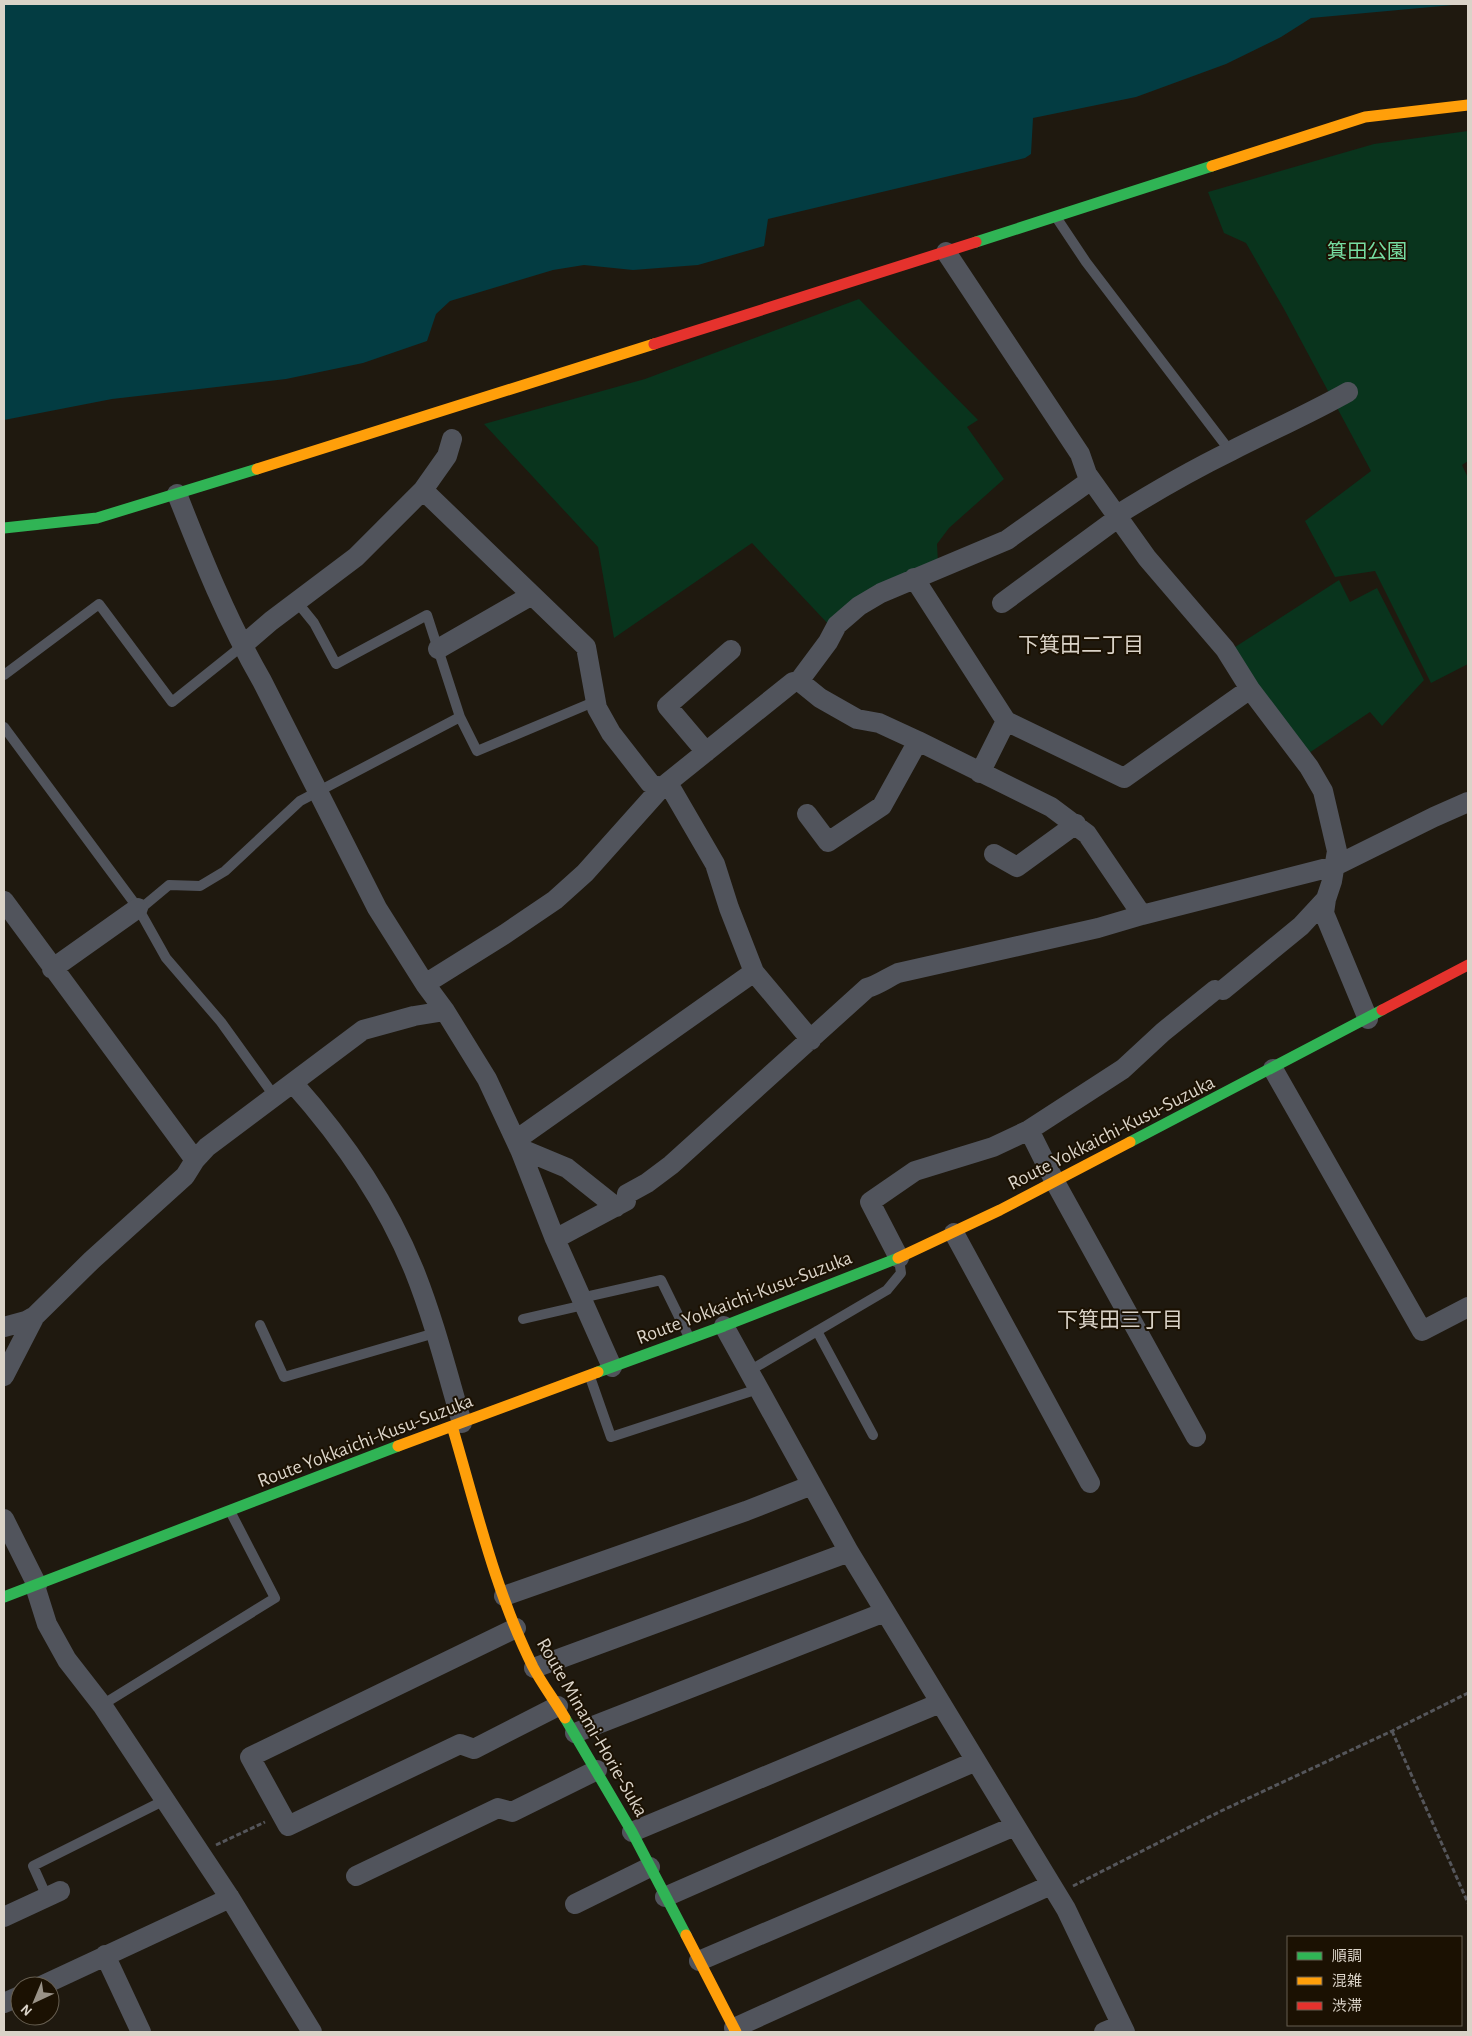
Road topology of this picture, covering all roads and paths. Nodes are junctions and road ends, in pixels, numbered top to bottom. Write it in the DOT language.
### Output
graph roads {
  1 [pos="1468,105"];
  2 [pos="1055,216"];
  3 [pos="946,252"];
  4 [pos="1348,392"];
  5 [pos="452,439"];
  6 [pos="1230,451"];
  7 [pos="1091,480"];
  8 [pos="423,490"];
  9 [pos="177,494"];
  10 [pos="1118,516"];
  11 [pos="4,528"];
  12 [pos="914,578"];
  13 [pos="532,595"];
  14 [pos="297,602"];
  15 [pos="1002,603"];
  16 [pos="242,646"];
  17 [pos="438,649"];
  18 [pos="731,650"];
  19 [pos="4,675"];
  20 [pos="799,681"];
  21 [pos="1250,689"];
  22 [pos="596,701"];
  23 [pos="460,717"];
  24 [pos="1006,721"];
  25 [pos="4,727"];
  26 [pos="918,741"];
  27 [pos="706,752"];
  28 [pos="980,773"];
  29 [pos="661,788"];
  30 [pos="318,792"];
  31 [pos="1468,802"];
  32 [pos="807,814"];
  33 [pos="1076,824"];
  34 [pos="994,854"];
  35 [pos="1335,866"];
  36 [pos="1326,899"];
  37 [pos="4,901"];
  38 [pos="138,909"];
  39 [pos="1142,915"];
  40 [pos="11,926"];
  41 [pos="52,969"];
  42 [pos="1466,971"];
  43 [pos="754,972"];
  44 [pos="424,984"];
  45 [pos="445,1011"];
  46 [pos="1368,1019"];
  47 [pos="811,1040"];
  48 [pos="1273,1068"];
  49 [pos="293,1083"];
  50 [pos="274,1096"];
  51 [pos="1029,1130"];
  52 [pos="518,1144"];
  53 [pos="195,1160"];
  54 [pos="1055,1182"];
  55 [pos="616,1207"];
  56 [pos="954,1233"];
  57 [pos="555,1239"];
  58 [pos="899,1258"];
  59 [pos="582,1301"];
  60 [pos="1468,1307"];
  61 [pos="35,1316"];
  62 [pos="523,1319"];
  63 [pos="260,1325"];
  64 [pos="4,1326"];
  65 [pos="724,1326"];
  66 [pos="817,1331"];
  67 [pos="435,1333"];
  68 [pos="690,1339"];
  69 [pos="612,1368"];
  70 [pos="749,1371"];
  71 [pos="4,1376"];
  72 [pos="589,1376"];
  73 [pos="758,1389"];
  74 [pos="457,1425"];
  75 [pos="873,1435"];
  76 [pos="1196,1437"];
  77 [pos="1090,1483"];
  78 [pos="812,1485"];
  79 [pos="230,1511"];
  80 [pos="4,1519"];
  81 [pos="849,1552"];
  82 [pos="36,1585"];
  83 [pos="504,1596"];
  84 [pos="4,1597"];
  85 [pos="885,1612"];
  86 [pos="516,1628"];
  87 [pos="534,1668"];
  88 [pos="1468,1693"];
  89 [pos="940,1703"];
  90 [pos="102,1705"];
  91 [pos="558,1706"];
  92 [pos="1392,1731"];
  93 [pos="575,1733"];
  94 [pos="976,1761"];
  95 [pos="597,1770"];
  96 [pos="165,1800"];
  97 [pos="282,1814"];
  98 [pos="1015,1826"];
  99 [pos="632,1832"];
  100 [pos="200,1853"];
  101 [pos="650,1867"];
  102 [pos="356,1876"];
  103 [pos="1054,1889"];
  104 [pos="54,1894"];
  105 [pos="665,1897"];
  106 [pos="230,1898"];
  107 [pos="1468,1903"];
  108 [pos="575,1904"];
  109 [pos="4,1917"];
  110 [pos="105,1956"];
  111 [pos="699,1961"];
  112 [pos="60,1977"];
  113 [pos="1117,2030"];
  114 [pos="734,2031"];
  115 [pos="141,2032"];
  116 [pos="312,2032"];
  1 -- 2 [label="main road"];
  2 -- 3 [label="main road"];
  2 -- 6 [label="lane"];
  3 -- 7 [label="street"];
  3 -- 9 [label="main road"];
  4 -- 6 [label="street"];
  5 -- 8 [label="street"];
  6 -- 10 [label="street"];
  7 -- 10 [label="street"];
  7 -- 12 [label="street"];
  8 -- 13 [label="street"];
  8 -- 14 [label="street"];
  9 -- 11 [label="main road"];
  9 -- 16 [label="street"];
  10 -- 15 [label="street"];
  10 -- 21 [label="street"];
  12 -- 20 [label="street"];
  12 -- 24 [label="street"];
  13 -- 17 [label="street"];
  13 -- 22 [label="street"];
  14 -- 16 [label="street"];
  14 -- 17 [label="lane"];
  16 -- 19 [label="lane"];
  16 -- 30 [label="street"];
  17 -- 23 [label="lane"];
  18 -- 27 [label="street"];
  20 -- 26 [label="street"];
  20 -- 27 [label="street"];
  21 -- 24 [label="street"];
  21 -- 35 [label="street"];
  22 -- 23 [label="lane"];
  22 -- 29 [label="street"];
  23 -- 30 [label="lane"];
  24 -- 28 [label="street"];
  25 -- 38 [label="lane"];
  26 -- 28 [label="street"];
  26 -- 32 [label="street"];
  27 -- 29 [label="street"];
  28 -- 33 [label="street"];
  29 -- 43 [label="street"];
  29 -- 44 [label="street"];
  30 -- 38 [label="lane"];
  30 -- 44 [label="street"];
  31 -- 35 [label="street"];
  33 -- 34 [label="street"];
  33 -- 39 [label="street"];
  35 -- 36 [label="street"];
  35 -- 39 [label="street"];
  36 -- 46 [label="street"];
  36 -- 51 [label="street"];
  37 -- 40 [label="street"];
  38 -- 41 [label="street"];
  38 -- 50 [label="lane"];
  39 -- 47 [label="street"];
  40 -- 41 [label="street"];
  41 -- 53 [label="street"];
  42 -- 46 [label="main road, Route Yokkaichi-Kusu-Suzuka"];
  43 -- 47 [label="street"];
  43 -- 52 [label="street"];
  44 -- 45 [label="street"];
  45 -- 49 [label="street"];
  45 -- 52 [label="street"];
  46 -- 48 [label="main road, Route Yokkaichi-Kusu-Suzuka"];
  47 -- 55 [label="street"];
  48 -- 54 [label="main road, Route Yokkaichi-Kusu-Suzuka"];
  48 -- 60 [label="street"];
  49 -- 50 [label="street"];
  49 -- 67 [label="street"];
  50 -- 53 [label="street"];
  51 -- 54 [label="street"];
  51 -- 58 [label="street"];
  52 -- 55 [label="street"];
  52 -- 57 [label="street"];
  53 -- 61 [label="street"];
  54 -- 56 [label="main road, Route Yokkaichi-Kusu-Suzuka"];
  54 -- 76 [label="street"];
  55 -- 57 [label="street"];
  56 -- 58 [label="main road, Route Yokkaichi-Kusu-Suzuka"];
  56 -- 77 [label="street"];
  57 -- 59 [label="street"];
  58 -- 65 [label="main road, Route Yokkaichi-Kusu-Suzuka"];
  58 -- 66 [label="lane"];
  59 -- 62 [label="lane"];
  59 -- 68 [label="lane"];
  59 -- 69 [label="street"];
  61 -- 64 [label="street"];
  61 -- 71 [label="street"];
  63 -- 67 [label="lane"];
  65 -- 68 [label="main road, Route Yokkaichi-Kusu-Suzuka"];
  65 -- 70 [label="street"];
  66 -- 70 [label="lane"];
  66 -- 75 [label="lane"];
  67 -- 74 [label="street"];
  68 -- 69 [label="main road, Route Yokkaichi-Kusu-Suzuka"];
  69 -- 72 [label="main road, Route Yokkaichi-Kusu-Suzuka"];
  70 -- 73 [label="street"];
  72 -- 73 [label="lane"];
  72 -- 74 [label="main road, Route Yokkaichi-Kusu-Suzuka"];
  73 -- 78 [label="street"];
  74 -- 79 [label="main road, Route Yokkaichi-Kusu-Suzuka"];
  74 -- 83 [label="main road, Route Minami-Horie-Suka"];
  78 -- 81 [label="street"];
  78 -- 83 [label="street"];
  79 -- 82 [label="main road, Route Yokkaichi-Kusu-Suzuka"];
  79 -- 90 [label="lane"];
  80 -- 82 [label="street"];
  81 -- 85 [label="street"];
  81 -- 87 [label="street"];
  82 -- 84 [label="main road, Route Yokkaichi-Kusu-Suzuka"];
  82 -- 90 [label="street"];
  83 -- 86 [label="main road, Route Minami-Horie-Suka"];
  85 -- 89 [label="street"];
  85 -- 93 [label="street"];
  86 -- 87 [label="main road, Route Minami-Horie-Suka"];
  86 -- 97 [label="street"];
  87 -- 91 [label="main road, Route Minami-Horie-Suka"];
  88 -- 92 [label="path"];
  89 -- 94 [label="street"];
  89 -- 99 [label="street"];
  90 -- 96 [label="street"];
  91 -- 93 [label="main road, Route Minami-Horie-Suka"];
  91 -- 97 [label="street"];
  92 -- 103 [label="path"];
  92 -- 107 [label="path"];
  93 -- 95 [label="main road, Route Minami-Horie-Suka"];
  94 -- 98 [label="street"];
  94 -- 105 [label="street"];
  95 -- 99 [label="main road, Route Minami-Horie-Suka"];
  95 -- 102 [label="street"];
  96 -- 100 [label="street"];
  96 -- 104 [label="lane"];
  97 -- 100 [label="path"];
  98 -- 103 [label="street"];
  98 -- 111 [label="street"];
  99 -- 101 [label="main road, Route Minami-Horie-Suka"];
  100 -- 106 [label="street"];
  101 -- 105 [label="main road, Route Minami-Horie-Suka"];
  101 -- 108 [label="street"];
  103 -- 113 [label="street"];
  103 -- 114 [label="street"];
  104 -- 109 [label="street"];
  105 -- 111 [label="main road, Route Minami-Horie-Suka"];
  106 -- 110 [label="street"];
  106 -- 116 [label="street"];
  110 -- 112 [label="street"];
  110 -- 115 [label="street"];
  111 -- 114 [label="main road, Route Minami-Horie-Suka"];
}
